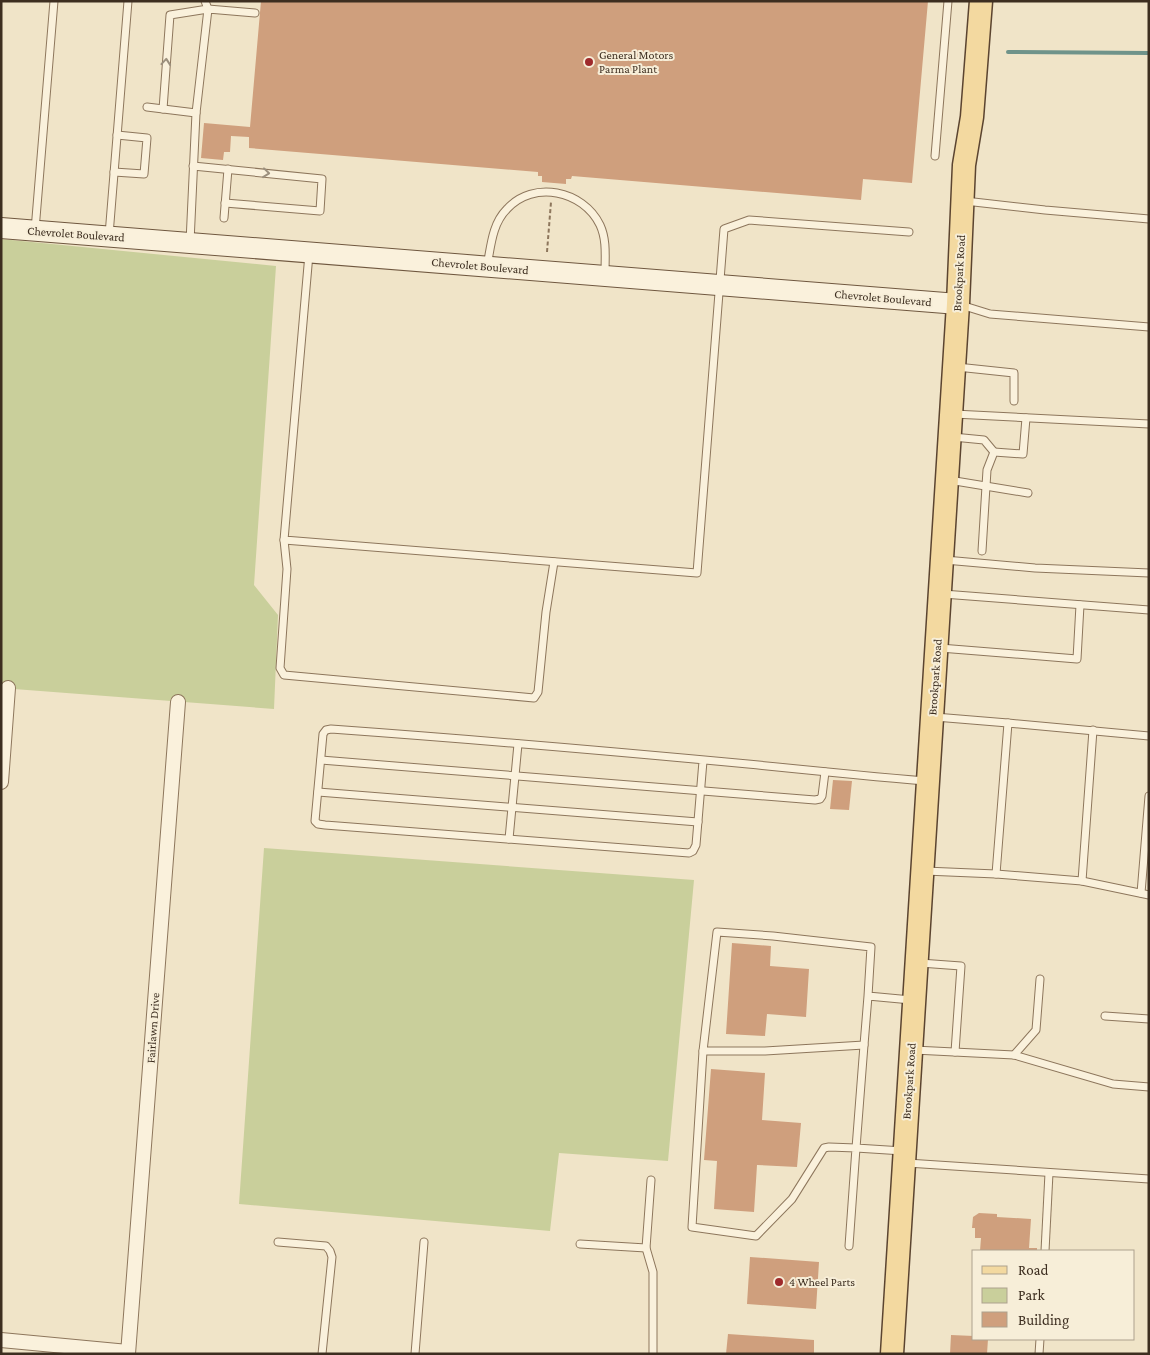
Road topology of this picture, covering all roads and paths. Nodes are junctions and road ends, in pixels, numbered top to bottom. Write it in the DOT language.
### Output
graph roads {
  1 [pos="54,1"];
  2 [pos="128,1"];
  3 [pos="948,1"];
  4 [pos="981,1"];
  5 [pos="206,5"];
  6 [pos="255,13"];
  7 [pos="146,108"];
  8 [pos="162,109"];
  9 [pos="196,113"];
  10 [pos="117,135"];
  11 [pos="935,156"];
  12 [pos="193,166"];
  13 [pos="228,169"];
  14 [pos="114,172"];
  15 [pos="552,192"];
  16 [pos="962,200"];
  17 [pos="226,202"];
  18 [pos="224,218"];
  19 [pos="1149,219"];
  20 [pos="1,228"];
  21 [pos="34,231"];
  22 [pos="909,232"];
  23 [pos="108,236"];
  24 [pos="190,243"];
  25 [pos="309,252"];
  26 [pos="547,252"];
  27 [pos="487,266"];
  28 [pos="605,276"];
  29 [pos="720,285"];
  30 [pos="958,304"];
  31 [pos="1149,327"];
  32 [pos="954,367"];
  33 [pos="1014,401"];
  34 [pos="951,414"];
  35 [pos="1026,418"];
  36 [pos="1149,424"];
  37 [pos="950,437"];
  38 [pos="994,452"];
  39 [pos="947,480"];
  40 [pos="986,486"];
  41 [pos="1028,493"];
  42 [pos="284,540"];
  43 [pos="982,551"];
  44 [pos="942,560"];
  45 [pos="554,562"];
  46 [pos="1149,573"];
  47 [pos="940,594"];
  48 [pos="1080,605"];
  49 [pos="1149,610"];
  50 [pos="936,647"];
  51 [pos="8,688"];
  52 [pos="178,702"];
  53 [pos="932,716"];
  54 [pos="1008,723"];
  55 [pos="1093,730"];
  56 [pos="1149,736"];
  57 [pos="518,744"];
  58 [pos="321,760"];
  59 [pos="703,760"];
  60 [pos="825,772"];
  61 [pos="515,776"];
  62 [pos="928,781"];
  63 [pos="1,782"];
  64 [pos="700,791"];
  65 [pos="318,792"];
  66 [pos="1149,796"];
  67 [pos="512,808"];
  68 [pos="698,822"];
  69 [pos="509,839"];
  70 [pos="922,871"];
  71 [pos="996,874"];
  72 [pos="1082,881"];
  73 [pos="1145,894"];
  74 [pos="917,963"];
  75 [pos="1040,978"];
  76 [pos="868,996"];
  77 [pos="914,1000"];
  78 [pos="1105,1016"];
  79 [pos="1149,1019"];
  80 [pos="864,1045"];
  81 [pos="911,1050"];
  82 [pos="703,1051"];
  83 [pos="955,1052"];
  84 [pos="1014,1055"];
  85 [pos="1149,1087"];
  86 [pos="856,1148"];
  87 [pos="905,1157"];
  88 [pos="1049,1173"];
  89 [pos="1149,1179"];
  90 [pos="651,1180"];
  91 [pos="278,1242"];
  92 [pos="424,1242"];
  93 [pos="580,1244"];
  94 [pos="850,1246"];
  95 [pos="646,1248"];
  96 [pos="1045,1250"];
  97 [pos="1,1340"];
  98 [pos="1040,1340"];
  99 [pos="128,1353"];
  100 [pos="322,1354"];
  101 [pos="415,1354"];
  102 [pos="653,1354"];
  103 [pos="892,1354"];
  104 [pos="1039,1354"];
  1 -- 21 [label="lane"];
  2 -- 10 [label="lane"];
  3 -- 11 [label="lane"];
  4 -- 16 [label="main road, Brookpark Road"];
  5 -- 6 [label="lane"];
  8 -- 5 [label="lane, one-way"];
  5 -- 9 [label="lane"];
  7 -- 8 [label="lane"];
  8 -- 9 [label="lane"];
  9 -- 12 [label="lane"];
  10 -- 14 [label="lane"];
  10 -- 14 [label="lane"];
  12 -- 13 [label="lane"];
  12 -- 24 [label="lane"];
  13 -- 17 [label="lane"];
  13 -- 17 [label="lane, one-way"];
  14 -- 23 [label="lane"];
  15 -- 26 [label="path"];
  15 -- 27 [label="lane"];
  15 -- 28 [label="lane"];
  16 -- 19 [label="lane"];
  16 -- 30 [label="main road, Brookpark Road"];
  17 -- 18 [label="lane"];
  20 -- 21 [label="main road, Chevrolet Boulevard"];
  21 -- 23 [label="main road, Chevrolet Boulevard"];
  22 -- 29 [label="lane"];
  23 -- 24 [label="main road, Chevrolet Boulevard"];
  24 -- 25 [label="main road, Chevrolet Boulevard"];
  25 -- 27 [label="main road, Chevrolet Boulevard"];
  25 -- 42 [label="lane"];
  27 -- 28 [label="main road, Chevrolet Boulevard"];
  28 -- 29 [label="main road, Chevrolet Boulevard"];
  29 -- 30 [label="main road, Chevrolet Boulevard"];
  29 -- 45 [label="lane"];
  30 -- 31 [label="lane"];
  30 -- 32 [label="main road, Brookpark Road"];
  32 -- 33 [label="lane"];
  32 -- 34 [label="main road, Brookpark Road"];
  34 -- 35 [label="lane"];
  34 -- 37 [label="main road, Brookpark Road"];
  35 -- 36 [label="lane"];
  35 -- 38 [label="lane"];
  37 -- 38 [label="lane"];
  37 -- 39 [label="main road, Brookpark Road"];
  38 -- 40 [label="lane"];
  39 -- 40 [label="lane"];
  39 -- 44 [label="main road, Brookpark Road"];
  40 -- 41 [label="lane"];
  40 -- 43 [label="lane"];
  42 -- 45 [label="lane"];
  42 -- 45 [label="lane"];
  44 -- 46 [label="lane"];
  44 -- 47 [label="main road, Brookpark Road"];
  47 -- 48 [label="lane"];
  47 -- 50 [label="main road, Brookpark Road"];
  48 -- 49 [label="lane"];
  48 -- 50 [label="lane"];
  50 -- 53 [label="main road, Brookpark Road"];
  51 -- 63 [label="street"];
  52 -- 99 [label="street, Fairlawn Drive"];
  53 -- 54 [label="lane"];
  53 -- 62 [label="main road, Brookpark Road"];
  54 -- 55 [label="lane"];
  54 -- 71 [label="lane"];
  55 -- 56 [label="lane"];
  55 -- 72 [label="lane"];
  57 -- 58 [label="lane"];
  57 -- 59 [label="lane"];
  57 -- 61 [label="lane"];
  58 -- 61 [label="lane"];
  58 -- 65 [label="lane"];
  59 -- 60 [label="lane"];
  59 -- 64 [label="lane"];
  60 -- 62 [label="lane"];
  60 -- 64 [label="lane"];
  61 -- 64 [label="lane"];
  61 -- 67 [label="lane"];
  62 -- 70 [label="main road, Brookpark Road"];
  64 -- 68 [label="lane"];
  65 -- 67 [label="lane"];
  65 -- 69 [label="lane"];
  66 -- 73 [label="lane"];
  67 -- 68 [label="lane"];
  67 -- 69 [label="lane"];
  68 -- 69 [label="lane"];
  70 -- 71 [label="lane"];
  70 -- 74 [label="main road, Brookpark Road"];
  71 -- 72 [label="lane"];
  72 -- 73 [label="lane"];
  74 -- 77 [label="main road, Brookpark Road"];
  74 -- 83 [label="lane"];
  75 -- 84 [label="lane"];
  76 -- 77 [label="lane"];
  76 -- 80 [label="lane"];
  76 -- 82 [label="lane"];
  77 -- 81 [label="main road, Brookpark Road"];
  78 -- 79 [label="lane"];
  80 -- 82 [label="lane"];
  80 -- 86 [label="lane"];
  81 -- 83 [label="lane"];
  81 -- 87 [label="main road, Brookpark Road"];
  82 -- 86 [label="lane"];
  83 -- 84 [label="lane"];
  84 -- 85 [label="lane"];
  86 -- 87 [label="lane"];
  86 -- 94 [label="lane"];
  87 -- 88 [label="lane"];
  87 -- 103 [label="main road, Brookpark Road"];
  88 -- 89 [label="lane"];
  88 -- 96 [label="lane"];
  90 -- 95 [label="lane"];
  91 -- 100 [label="lane"];
  92 -- 101 [label="lane"];
  93 -- 95 [label="lane"];
  95 -- 102 [label="lane"];
  97 -- 99 [label="street"];
  98 -- 104 [label="lane"];
}
